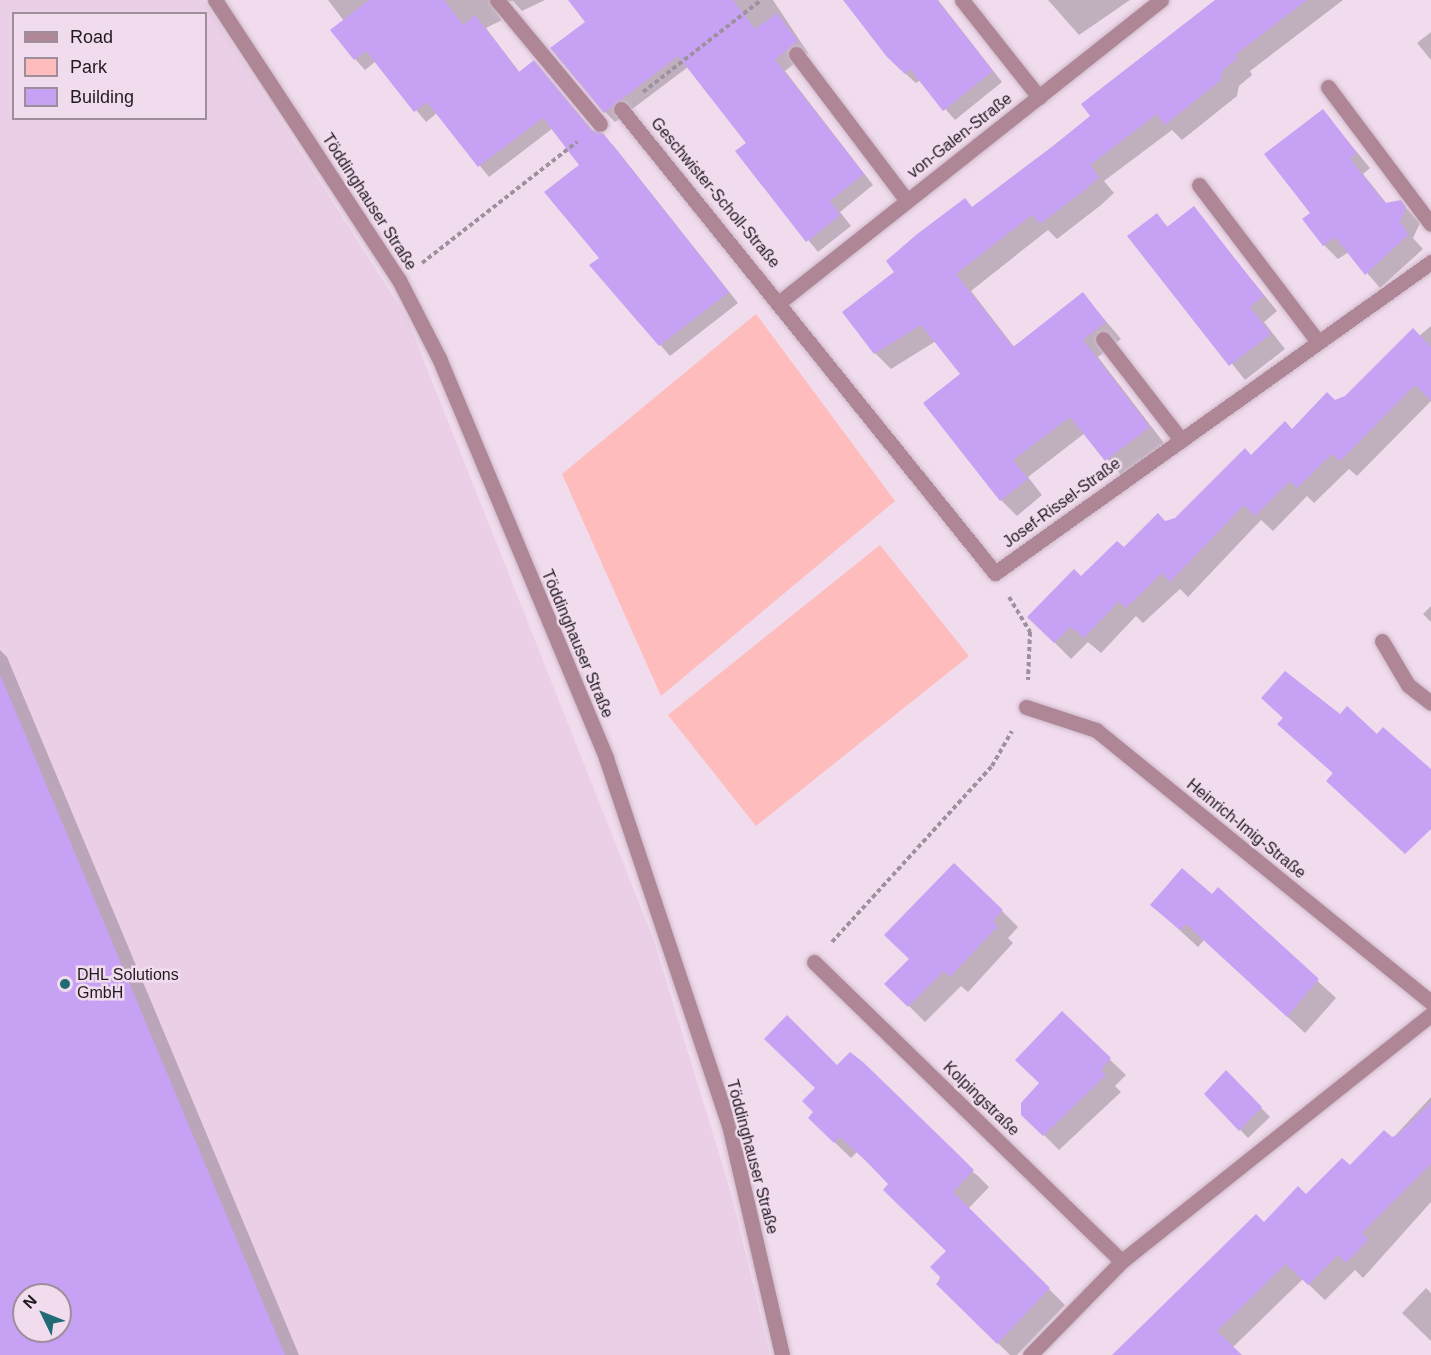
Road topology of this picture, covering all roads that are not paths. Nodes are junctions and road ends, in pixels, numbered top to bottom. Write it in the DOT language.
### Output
graph roads {
  1 [pos="215,0"];
  2 [pos="497,0"];
  3 [pos="962,0"];
  4 [pos="1161,0"];
  5 [pos="796,54"];
  6 [pos="1328,87"];
  7 [pos="1039,97"];
  8 [pos="621,109"];
  9 [pos="600,124"];
  10 [pos="1199,185"];
  11 [pos="907,201"];
  12 [pos="1431,224"];
  13 [pos="1431,262"];
  14 [pos="781,301"];
  15 [pos="1103,339"];
  16 [pos="1318,342"];
  17 [pos="1181,440"];
  18 [pos="1382,641"];
  19 [pos="1431,703"];
  20 [pos="1026,707"];
  21 [pos="814,962"];
  22 [pos="1431,1002"];
  23 [pos="1431,1014"];
  24 [pos="1122,1261"];
  25 [pos="782,1355"];
  26 [pos="1030,1355"];
  1 -- 25 [label="street, Töddinghauser Straße"];
  2 -- 9 [label="street"];
  3 -- 7 [label="street"];
  4 -- 7 [label="street, von-Galen-Straße"];
  5 -- 11 [label="street"];
  6 -- 12 [label="street"];
  7 -- 11 [label="street, von-Galen-Straße"];
  8 -- 14 [label="street, Geschwister-Scholl-Straße"];
  10 -- 16 [label="street"];
  11 -- 14 [label="street, von-Galen-Straße"];
  13 -- 16 [label="street, Josef-Rissel-Straße"];
  14 -- 17 [label="street, Josef-Rissel-Straße"];
  15 -- 17 [label="street"];
  16 -- 17 [label="street, Josef-Rissel-Straße"];
  18 -- 19 [label="street"];
  20 -- 22 [label="street, Heinrich-Imig-Straße"];
  21 -- 24 [label="street, Kolpingstraße"];
  23 -- 24 [label="street"];
  24 -- 26 [label="street"];
}
